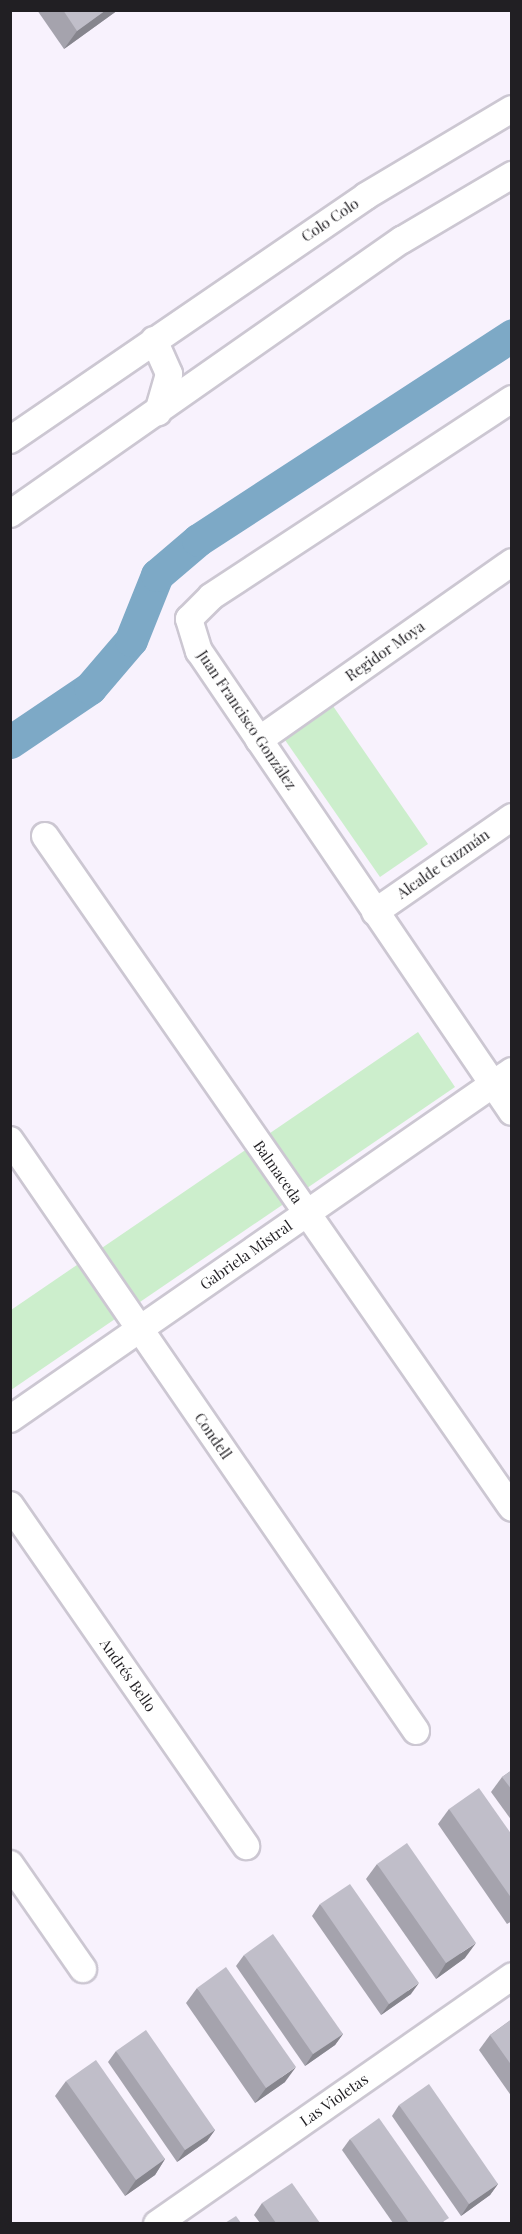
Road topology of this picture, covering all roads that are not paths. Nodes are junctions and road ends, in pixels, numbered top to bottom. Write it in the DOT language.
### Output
graph roads {
  1 [pos="512,109"];
  2 [pos="512,175"];
  3 [pos="154,340"];
  4 [pos="512,399"];
  5 [pos="158,412"];
  6 [pos="10,440"];
  7 [pos="10,514"];
  8 [pos="512,562"];
  9 [pos="259,740"];
  10 [pos="512,817"];
  11 [pos="45,837"];
  12 [pos="375,912"];
  13 [pos="502,1077"];
  14 [pos="512,1112"];
  15 [pos="10,1140"];
  16 [pos="307,1213"];
  17 [pos="140,1329"];
  18 [pos="10,1419"];
  19 [pos="10,1505"];
  20 [pos="512,1508"];
  21 [pos="416,1731"];
  22 [pos="246,1846"];
  23 [pos="10,1864"];
  24 [pos="84,1969"];
  25 [pos="512,1976"];
  26 [pos="157,2223"];
  1 -- 3 [label="street, Colo Colo"];
  2 -- 5 [label="street"];
  3 -- 5 [label="street"];
  3 -- 6 [label="street, Colo Colo"];
  4 -- 9 [label="street, Juan Francisco González"];
  5 -- 7 [label="street"];
  8 -- 9 [label="street, Regidor Moya"];
  9 -- 12 [label="street, Juan Francisco González"];
  10 -- 12 [label="street, Alcalde Guzmán"];
  11 -- 16 [label="street, Balmaceda"];
  12 -- 13 [label="street, Juan Francisco González"];
  13 -- 14 [label="street, Juan Francisco González"];
  13 -- 16 [label="street, Gabriela Mistral"];
  15 -- 17 [label="street, Condell"];
  16 -- 17 [label="street, Gabriela Mistral"];
  16 -- 20 [label="street, Balmaceda"];
  17 -- 18 [label="street, Gabriela Mistral"];
  17 -- 21 [label="street, Condell"];
  19 -- 22 [label="street, Andrés Bello"];
  23 -- 24 [label="street"];
  25 -- 26 [label="street, Las Violetas"];
}
